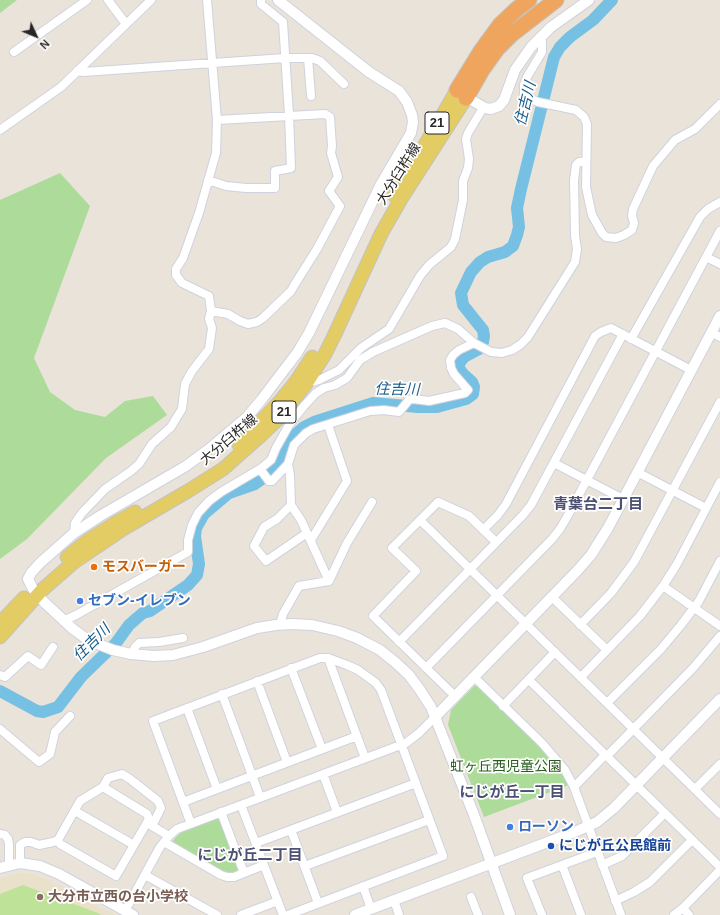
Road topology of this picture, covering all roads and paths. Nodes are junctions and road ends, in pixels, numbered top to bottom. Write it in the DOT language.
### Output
graph roads {
  1 [pos="87,0"];
  2 [pos="108,0"];
  3 [pos="151,0"];
  4 [pos="207,0"];
  5 [pos="261,0"];
  6 [pos="278,0"];
  7 [pos="529,0"];
  8 [pos="556,0"];
  9 [pos="589,0"];
  10 [pos="126,24"];
  11 [pos="540,37"];
  12 [pos="14,52"];
  13 [pos="284,58"];
  14 [pos="308,58"];
  15 [pos="212,63"];
  16 [pos="77,71"];
  17 [pos="344,84"];
  18 [pos="461,94"];
  19 [pos="311,96"];
  20 [pos="720,104"];
  21 [pos="483,108"];
  22 [pos="289,115"];
  23 [pos="217,120"];
  24 [pos="0,130"];
  25 [pos="586,161"];
  26 [pos="208,180"];
  27 [pos="720,202"];
  28 [pos="720,230"];
  29 [pos="706,257"];
  30 [pos="720,264"];
  31 [pos="211,311"];
  32 [pos="720,316"];
  33 [pos="622,334"];
  34 [pos="716,335"];
  35 [pos="631,339"];
  36 [pos="475,344"];
  37 [pos="656,352"];
  38 [pos="691,370"];
  39 [pos="301,382"];
  40 [pos="720,402"];
  41 [pos="328,425"];
  42 [pos="554,463"];
  43 [pos="288,464"];
  44 [pos="262,471"];
  45 [pos="637,472"];
  46 [pos="587,480"];
  47 [pos="720,482"];
  48 [pos="673,490"];
  49 [pos="623,498"];
  50 [pos="372,502"];
  51 [pos="291,505"];
  52 [pos="706,508"];
  53 [pos="420,520"];
  54 [pos="483,530"];
  55 [pos="74,533"];
  56 [pos="309,537"];
  57 [pos="496,542"];
  58 [pos="720,561"];
  59 [pos="470,569"];
  60 [pos="329,581"];
  61 [pos="663,586"];
  62 [pos="35,592"];
  63 [pos="497,595"];
  64 [pos="552,597"];
  65 [pos="694,608"];
  66 [pos="63,621"];
  67 [pos="0,623"];
  68 [pos="280,624"];
  69 [pos="526,624"];
  70 [pos="580,625"];
  71 [pos="720,626"];
  72 [pos="720,636"];
  73 [pos="0,637"];
  74 [pos="183,638"];
  75 [pos="399,642"];
  76 [pos="54,647"];
  77 [pos="607,650"];
  78 [pos="555,652"];
  79 [pos="132,654"];
  80 [pos="328,658"];
  81 [pos="291,668"];
  82 [pos="426,668"];
  83 [pos="0,675"];
  84 [pos="474,677"];
  85 [pos="581,677"];
  86 [pos="529,680"];
  87 [pos="257,681"];
  88 [pos="222,694"];
  89 [pos="455,696"];
  90 [pos="720,699"];
  91 [pos="607,703"];
  92 [pos="503,706"];
  93 [pos="187,708"];
  94 [pos="70,716"];
  95 [pos="435,717"];
  96 [pos="0,729"];
  97 [pos="634,729"];
  98 [pos="356,736"];
  99 [pos="401,744"];
  100 [pos="322,749"];
  101 [pos="606,755"];
  102 [pos="365,758"];
  103 [pos="663,758"];
  104 [pos="287,762"];
  105 [pos="720,764"];
  106 [pos="323,774"];
  107 [pos="252,775"];
  108 [pos="416,783"];
  109 [pos="636,785"];
  110 [pos="103,787"];
  111 [pos="574,787"];
  112 [pos="217,789"];
  113 [pos="695,789"];
  114 [pos="260,797"];
  115 [pos="183,802"];
  116 [pos="241,805"];
  117 [pos="75,811"];
  118 [pos="221,812"];
  119 [pos="337,812"];
  120 [pos="665,813"];
  121 [pos="720,814"];
  122 [pos="429,820"];
  123 [pos="191,824"];
  124 [pos="588,826"];
  125 [pos="291,830"];
  126 [pos="0,834"];
  127 [pos="166,839"];
  128 [pos="58,840"];
  129 [pos="692,840"];
  130 [pos="256,843"];
  131 [pos="134,845"];
  132 [pos="597,852"];
  133 [pos="20,863"];
  134 [pos="492,864"];
  135 [pos="264,865"];
  136 [pos="562,865"];
  137 [pos="602,865"];
  138 [pos="304,866"];
  139 [pos="4,867"];
  140 [pos="720,868"];
  141 [pos="244,873"];
  142 [pos="145,876"];
  143 [pos="363,886"];
  144 [pos="471,897"];
  145 [pos="394,900"];
  146 [pos="278,901"];
  147 [pos="615,901"];
  148 [pos="318,903"];
  149 [pos="682,908"];
  150 [pos="372,909"];
  151 [pos="129,913"];
  152 [pos="217,915"];
  153 [pos="241,915"];
  154 [pos="283,915"];
  155 [pos="288,915"];
  156 [pos="355,915"];
  157 [pos="399,915"];
  158 [pos="477,915"];
  159 [pos="510,915"];
  160 [pos="542,915"];
  161 [pos="581,915"];
  162 [pos="621,915"];
  163 [pos="674,915"];
  164 [pos="689,915"];
  1 -- 12 [label="street"];
  2 -- 10 [label="street"];
  3 -- 10 [label="street"];
  4 -- 15 [label="street"];
  5 -- 13 [label="street"];
  6 -- 55 [label="street"];
  7 -- 18 [label="highway"];
  8 -- 18 [label="highway"];
  9 -- 11 [label="street"];
  10 -- 16 [label="street"];
  11 -- 21 [label="street"];
  11 -- 25 [label="street"];
  13 -- 14 [label="street"];
  13 -- 15 [label="street"];
  13 -- 22 [label="street"];
  14 -- 17 [label="street"];
  14 -- 19 [label="street"];
  15 -- 16 [label="street"];
  15 -- 23 [label="street"];
  16 -- 24 [label="street"];
  18 -- 21 [label="street"];
  18 -- 39 [label="main road, 大分臼杵線 / 21"];
  20 -- 25 [label="street"];
  21 -- 39 [label="street"];
  22 -- 23 [label="street"];
  22 -- 26 [label="street"];
  22 -- 31 [label="street"];
  23 -- 26 [label="street"];
  25 -- 36 [label="street"];
  26 -- 31 [label="street"];
  27 -- 35 [label="street"];
  28 -- 29 [label="street"];
  29 -- 30 [label="street"];
  29 -- 37 [label="street"];
  31 -- 55 [label="street"];
  32 -- 34 [label="street"];
  33 -- 35 [label="street"];
  33 -- 42 [label="street"];
  33 -- 54 [label="street"];
  34 -- 38 [label="street"];
  35 -- 37 [label="street"];
  36 -- 41 [label="street"];
  36 -- 44 [label="street"];
  37 -- 38 [label="street"];
  37 -- 46 [label="street"];
  38 -- 45 [label="street"];
  39 -- 62 [label="main road, 大分臼杵線 / 21"];
  40 -- 48 [label="street"];
  41 -- 43 [label="street"];
  41 -- 56 [label="street"];
  42 -- 46 [label="street"];
  42 -- 57 [label="street"];
  43 -- 44 [label="street"];
  43 -- 51 [label="street"];
  44 -- 66 [label="street"];
  45 -- 48 [label="street"];
  45 -- 49 [label="street"];
  46 -- 49 [label="street"];
  46 -- 63 [label="street"];
  47 -- 52 [label="street"];
  48 -- 52 [label="street"];
  48 -- 70 [label="street"];
  49 -- 64 [label="street"];
  50 -- 60 [label="street"];
  51 -- 56 [label="street"];
  51 -- 56 [label="street"];
  52 -- 61 [label="street"];
  53 -- 54 [label="street"];
  53 -- 59 [label="street"];
  53 -- 75 [label="street"];
  54 -- 57 [label="street"];
  55 -- 62 [label="street"];
  56 -- 60 [label="street"];
  57 -- 59 [label="street"];
  58 -- 65 [label="street"];
  59 -- 63 [label="street"];
  59 -- 75 [label="street"];
  60 -- 68 [label="street"];
  61 -- 65 [label="street"];
  61 -- 77 [label="street"];
  62 -- 66 [label="street"];
  62 -- 67 [label="main road, 大分臼杵線 / 21"];
  62 -- 73 [label="main road, 大分臼杵線 / 21"];
  63 -- 69 [label="street"];
  63 -- 82 [label="street"];
  64 -- 69 [label="street"];
  64 -- 70 [label="street"];
  65 -- 71 [label="street"];
  65 -- 91 [label="street"];
  66 -- 79 [label="street"];
  68 -- 79 [label="street"];
  68 -- 95 [label="street"];
  69 -- 78 [label="street"];
  69 -- 84 [label="street"];
  70 -- 77 [label="street"];
  72 -- 97 [label="street"];
  74 -- 79 [label="street"];
  75 -- 82 [label="street"];
  76 -- 83 [label="street"];
  77 -- 85 [label="street"];
  78 -- 85 [label="street"];
  78 -- 86 [label="street"];
  80 -- 81 [label="street"];
  80 -- 98 [label="street"];
  80 -- 99 [label="street"];
  81 -- 87 [label="street"];
  81 -- 100 [label="street"];
  82 -- 89 [label="street"];
  84 -- 89 [label="street"];
  84 -- 92 [label="street"];
  85 -- 91 [label="street"];
  86 -- 92 [label="street"];
  86 -- 101 [label="street"];
  87 -- 88 [label="street"];
  87 -- 104 [label="street"];
  88 -- 93 [label="street"];
  88 -- 107 [label="street"];
  89 -- 95 [label="street"];
  90 -- 103 [label="street"];
  91 -- 97 [label="street"];
  92 -- 111 [label="street"];
  93 -- 112 [label="street"];
  93 -- 115 [label="street"];
  94 -- 96 [label="street"];
  95 -- 99 [label="street"];
  95 -- 134 [label="street"];
  97 -- 101 [label="street"];
  97 -- 103 [label="street"];
  98 -- 100 [label="street"];
  98 -- 102 [label="street"];
  99 -- 102 [label="street"];
  99 -- 108 [label="street"];
  100 -- 104 [label="street"];
  101 -- 109 [label="street"];
  101 -- 111 [label="street"];
  102 -- 106 [label="street"];
  103 -- 109 [label="street"];
  103 -- 113 [label="street"];
  104 -- 107 [label="street"];
  105 -- 113 [label="street"];
  106 -- 114 [label="street"];
  106 -- 119 [label="street"];
  107 -- 112 [label="street"];
  107 -- 114 [label="street"];
  108 -- 119 [label="street"];
  108 -- 122 [label="street"];
  109 -- 120 [label="street"];
  109 -- 124 [label="street"];
  110 -- 117 [label="street"];
  110 -- 127 [label="street"];
  110 -- 131 [label="street"];
  111 -- 124 [label="street"];
  112 -- 115 [label="street"];
  113 -- 121 [label="street"];
  114 -- 116 [label="street"];
  115 -- 123 [label="street"];
  116 -- 118 [label="street"];
  116 -- 130 [label="street"];
  117 -- 128 [label="street"];
  117 -- 131 [label="street"];
  118 -- 123 [label="street"];
  118 -- 141 [label="street"];
  119 -- 125 [label="street"];
  120 -- 129 [label="street"];
  120 -- 137 [label="street"];
  122 -- 138 [label="street"];
  122 -- 143 [label="street"];
  123 -- 127 [label="street"];
  124 -- 132 [label="street"];
  124 -- 134 [label="street"];
  125 -- 130 [label="street"];
  125 -- 138 [label="street"];
  126 -- 139 [label="street"];
  127 -- 141 [label="street"];
  127 -- 142 [label="street"];
  128 -- 131 [label="street"];
  128 -- 133 [label="street"];
  129 -- 140 [label="street"];
  129 -- 147 [label="street"];
  130 -- 135 [label="street"];
  132 -- 136 [label="street"];
  132 -- 137 [label="street"];
  133 -- 139 [label="street"];
  133 -- 151 [label="street"];
  134 -- 145 [label="street"];
  134 -- 159 [label="street"];
  135 -- 141 [label="street"];
  135 -- 146 [label="street"];
  136 -- 160 [label="street"];
  136 -- 161 [label="street"];
  137 -- 147 [label="street"];
  138 -- 148 [label="street"];
  140 -- 149 [label="street"];
  142 -- 151 [label="street"];
  142 -- 152 [label="street"];
  143 -- 148 [label="street"];
  143 -- 150 [label="street"];
  144 -- 158 [label="street"];
  145 -- 150 [label="street"];
  145 -- 157 [label="street"];
  146 -- 153 [label="street"];
  146 -- 154 [label="street"];
  147 -- 162 [label="street"];
  148 -- 155 [label="street"];
  149 -- 163 [label="street"];
  149 -- 164 [label="street"];
  150 -- 156 [label="street"];
}
